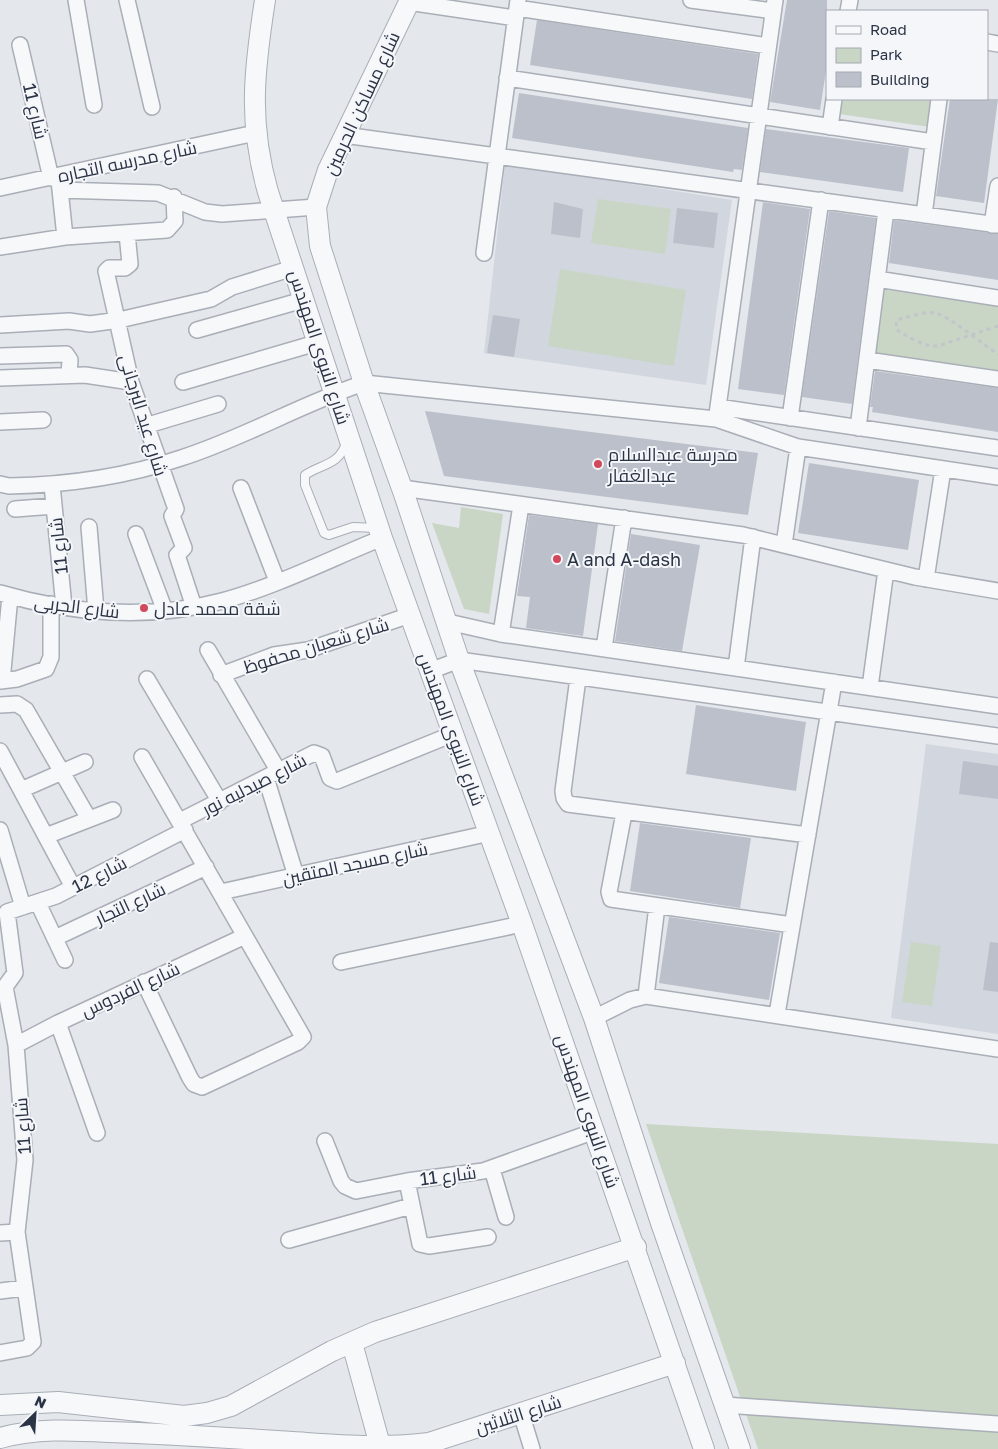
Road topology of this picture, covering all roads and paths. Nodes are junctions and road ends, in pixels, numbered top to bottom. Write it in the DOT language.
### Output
graph roads {
  1 [pos="76,0"];
  2 [pos="127,0"];
  3 [pos="265,0"];
  4 [pos="691,0"];
  5 [pos="409,1"];
  6 [pos="774,6"];
  7 [pos="516,9"];
  8 [pos="20,45"];
  9 [pos="768,46"];
  10 [pos="507,78"];
  11 [pos="834,100"];
  12 [pos="939,100"];
  13 [pos="94,105"];
  14 [pos="152,107"];
  15 [pos="758,116"];
  16 [pos="830,127"];
  17 [pos="255,133"];
  18 [pos="344,134"];
  19 [pos="932,142"];
  20 [pos="497,155"];
  21 [pos="56,181"];
  22 [pos="998,186"];
  23 [pos="0,188"];
  24 [pos="748,190"];
  25 [pos="174,197"];
  26 [pos="821,200"];
  27 [pos="316,207"];
  28 [pos="275,210"];
  29 [pos="886,210"];
  30 [pos="924,215"];
  31 [pos="995,225"];
  32 [pos="127,233"];
  33 [pos="64,238"];
  34 [pos="0,247"];
  35 [pos="484,252"];
  36 [pos="293,268"];
  37 [pos="877,280"];
  38 [pos="998,298"];
  39 [pos="303,300"];
  40 [pos="119,320"];
  41 [pos="0,324"];
  42 [pos="998,326"];
  43 [pos="197,330"];
  44 [pos="970,335"];
  45 [pos="316,343"];
  46 [pos="998,354"];
  47 [pos="0,356"];
  48 [pos="867,360"];
  49 [pos="70,374"];
  50 [pos="0,378"];
  51 [pos="998,379"];
  52 [pos="131,382"];
  53 [pos="183,382"];
  54 [pos="364,383"];
  55 [pos="335,393"];
  56 [pos="218,404"];
  57 [pos="717,413"];
  58 [pos="790,418"];
  59 [pos="43,420"];
  60 [pos="0,422"];
  61 [pos="146,426"];
  62 [pos="858,428"];
  63 [pos="349,434"];
  64 [pos="798,447"];
  65 [pos="998,448"];
  66 [pos="159,465"];
  67 [pos="943,469"];
  68 [pos="998,477"];
  69 [pos="0,484"];
  70 [pos="52,485"];
  71 [pos="241,488"];
  72 [pos="402,488"];
  73 [pos="521,505"];
  74 [pos="54,506"];
  75 [pos="15,509"];
  76 [pos="624,518"];
  77 [pos="89,527"];
  78 [pos="380,533"];
  79 [pos="136,534"];
  80 [pos="753,537"];
  81 [pos="784,545"];
  82 [pos="886,570"];
  83 [pos="926,579"];
  84 [pos="277,581"];
  85 [pos="998,591"];
  86 [pos="5,594"];
  87 [pos="57,605"];
  88 [pos="194,607"];
  89 [pos="96,611"];
  90 [pos="165,611"];
  91 [pos="410,615"];
  92 [pos="4,619"];
  93 [pos="448,622"];
  94 [pos="501,634"];
  95 [pos="3,640"];
  96 [pos="604,648"];
  97 [pos="208,650"];
  98 [pos="459,660"];
  99 [pos="736,668"];
  100 [pos="430,670"];
  101 [pos="221,675"];
  102 [pos="578,678"];
  103 [pos="147,679"];
  104 [pos="1,681"];
  105 [pos="834,682"];
  106 [pos="870,687"];
  107 [pos="0,705"];
  108 [pos="998,706"];
  109 [pos="829,712"];
  110 [pos="453,734"];
  111 [pos="998,736"];
  112 [pos="0,752"];
  113 [pos="142,757"];
  114 [pos="85,762"];
  115 [pos="63,772"];
  116 [pos="272,775"];
  117 [pos="21,790"];
  118 [pos="220,802"];
  119 [pos="113,810"];
  120 [pos="624,813"];
  121 [pos="89,819"];
  122 [pos="182,826"];
  123 [pos="0,830"];
  124 [pos="490,834"];
  125 [pos="808,835"];
  126 [pos="46,836"];
  127 [pos="206,867"];
  128 [pos="296,876"];
  129 [pos="73,887"];
  130 [pos="221,892"];
  131 [pos="657,906"];
  132 [pos="20,908"];
  133 [pos="522,924"];
  134 [pos="792,924"];
  135 [pos="245,936"];
  136 [pos="55,938"];
  137 [pos="65,960"];
  138 [pos="341,962"];
  139 [pos="144,982"];
  140 [pos="646,996"];
  141 [pos="777,1014"];
  142 [pos="594,1018"];
  143 [pos="58,1023"];
  144 [pos="16,1045"];
  145 [pos="998,1049"];
  146 [pos="595,1131"];
  147 [pos="97,1133"];
  148 [pos="325,1141"];
  149 [pos="492,1169"];
  150 [pos="407,1181"];
  151 [pos="412,1206"];
  152 [pos="506,1217"];
  153 [pos="661,1224"];
  154 [pos="17,1232"];
  155 [pos="0,1234"];
  156 [pos="488,1237"];
  157 [pos="289,1240"];
  158 [pos="634,1241"];
  159 [pos="24,1288"];
  160 [pos="0,1291"];
  161 [pos="352,1343"];
  162 [pos="0,1353"];
  163 [pos="675,1363"];
  164 [pos="725,1405"];
  165 [pos="0,1406"];
  166 [pos="521,1413"];
  167 [pos="998,1424"];
  168 [pos="184,1425"];
  169 [pos="0,1438"];
  170 [pos="447,1443"];
  171 [pos="381,1449"];
  172 [pos="532,1449"];
  173 [pos="704,1449"];
  174 [pos="740,1449"];
  1 -- 13 [label="street"];
  2 -- 14 [label="street"];
  3 -- 17 [label="street, شارع النبوى المهندس"];
  4 -- 6 [label="street"];
  5 -- 7 [label="street"];
  5 -- 18 [label="street, شارع مساكن الحرمين"];
  6 -- 9 [label="street"];
  7 -- 9 [label="street"];
  7 -- 10 [label="street"];
  8 -- 21 [label="street, شارع 11"];
  9 -- 15 [label="street"];
  10 -- 15 [label="street"];
  10 -- 20 [label="street"];
  11 -- 16 [label="street"];
  12 -- 19 [label="street"];
  15 -- 16 [label="street"];
  15 -- 24 [label="street"];
  16 -- 19 [label="street"];
  17 -- 21 [label="street, شارع مدرسه التجاره"];
  17 -- 28 [label="street, شارع النبوى المهندس"];
  18 -- 20 [label="street"];
  18 -- 27 [label="street, شارع مساكن الحرمين"];
  19 -- 30 [label="street"];
  20 -- 24 [label="street"];
  20 -- 35 [label="street"];
  21 -- 23 [label="street, شارع مدرسه التجاره"];
  21 -- 25 [label="street"];
  21 -- 33 [label="street, شارع 11"];
  22 -- 31 [label="street"];
  24 -- 26 [label="street"];
  24 -- 57 [label="street"];
  25 -- 28 [label="street"];
  25 -- 32 [label="street"];
  26 -- 29 [label="street"];
  26 -- 58 [label="street"];
  27 -- 28 [label="street"];
  27 -- 54 [label="street, شارع النبوى المهندس"];
  28 -- 36 [label="street, شارع النبوى المهندس"];
  29 -- 30 [label="street"];
  29 -- 37 [label="street"];
  30 -- 31 [label="street"];
  32 -- 33 [label="street"];
  32 -- 40 [label="street, شارع عيد البرجانى"];
  33 -- 34 [label="street"];
  36 -- 39 [label="street, شارع النبوى المهندس"];
  36 -- 40 [label="street"];
  37 -- 38 [label="street"];
  37 -- 48 [label="street"];
  39 -- 43 [label="street"];
  39 -- 45 [label="street, شارع النبوى المهندس"];
  40 -- 41 [label="street"];
  40 -- 52 [label="street, شارع عيد البرجانى"];
  42 -- 44 [label="path"];
  44 -- 44 [label="path"];
  44 -- 46 [label="path"];
  45 -- 53 [label="street"];
  45 -- 55 [label="street, شارع النبوى المهندس"];
  47 -- 49 [label="street"];
  48 -- 51 [label="street"];
  48 -- 62 [label="street"];
  49 -- 50 [label="street"];
  49 -- 52 [label="street"];
  52 -- 61 [label="street, شارع عيد البرجانى"];
  54 -- 55 [label="street"];
  54 -- 57 [label="street"];
  54 -- 72 [label="street, شارع النبوى المهندس"];
  55 -- 63 [label="street, شارع النبوى المهندس"];
  55 -- 66 [label="street"];
  56 -- 61 [label="street"];
  57 -- 58 [label="street"];
  57 -- 64 [label="street"];
  58 -- 62 [label="street"];
  59 -- 60 [label="street"];
  61 -- 66 [label="street, شارع عيد البرجانى"];
  62 -- 65 [label="street"];
  63 -- 78 [label="street, شارع النبوى المهندس"];
  63 -- 78 [label="lane"];
  64 -- 67 [label="street"];
  64 -- 81 [label="street"];
  66 -- 70 [label="street"];
  66 -- 88 [label="street, شارع عيد البرجانى"];
  67 -- 68 [label="street"];
  67 -- 83 [label="street"];
  69 -- 70 [label="street"];
  70 -- 74 [label="street, شارع 11"];
  71 -- 84 [label="street"];
  72 -- 73 [label="street"];
  72 -- 93 [label="street, شارع النبوى المهندس"];
  73 -- 76 [label="street"];
  73 -- 94 [label="street"];
  74 -- 75 [label="street"];
  74 -- 87 [label="street, شارع 11"];
  76 -- 80 [label="street"];
  76 -- 96 [label="street"];
  77 -- 89 [label="street"];
  78 -- 84 [label="street, شارع الجربى"];
  78 -- 91 [label="street, شارع النبوى المهندس"];
  79 -- 90 [label="street"];
  80 -- 81 [label="street"];
  80 -- 99 [label="street"];
  81 -- 82 [label="street"];
  82 -- 83 [label="street"];
  82 -- 106 [label="street"];
  83 -- 85 [label="street"];
  84 -- 88 [label="street, شارع الجربى"];
  86 -- 87 [label="street, شارع الجربى"];
  86 -- 92 [label="street"];
  87 -- 89 [label="street, شارع الجربى"];
  87 -- 104 [label="street, شارع 11"];
  88 -- 90 [label="street, شارع الجربى"];
  89 -- 90 [label="street, شارع الجربى"];
  91 -- 100 [label="street, شارع النبوى المهندس"];
  91 -- 101 [label="street, شارع شعبان محفوظ"];
  92 -- 95 [label="street"];
  93 -- 94 [label="street"];
  93 -- 98 [label="street, شارع النبوى المهندس"];
  94 -- 96 [label="street"];
  95 -- 104 [label="street"];
  96 -- 99 [label="street"];
  97 -- 101 [label="street"];
  98 -- 100 [label="street"];
  98 -- 102 [label="street"];
  98 -- 142 [label="street, شارع النبوى المهندس"];
  99 -- 105 [label="street"];
  100 -- 110 [label="street, شارع النبوى المهندس"];
  101 -- 116 [label="street"];
  102 -- 109 [label="street"];
  102 -- 120 [label="street"];
  103 -- 118 [label="street"];
  105 -- 106 [label="street"];
  105 -- 109 [label="street"];
  106 -- 108 [label="street"];
  107 -- 115 [label="street"];
  109 -- 111 [label="street"];
  109 -- 125 [label="street"];
  110 -- 116 [label="street, شارع صيدليه نور"];
  110 -- 124 [label="street, شارع النبوى المهندس"];
  112 -- 117 [label="street"];
  113 -- 122 [label="street"];
  114 -- 115 [label="street"];
  115 -- 117 [label="street"];
  115 -- 121 [label="street"];
  116 -- 118 [label="street, شارع صيدليه نور"];
  116 -- 128 [label="street"];
  117 -- 126 [label="street"];
  118 -- 122 [label="street, شارع صيدليه نور"];
  119 -- 121 [label="street"];
  120 -- 125 [label="street"];
  120 -- 131 [label="street"];
  121 -- 126 [label="street"];
  122 -- 127 [label="street"];
  122 -- 129 [label="street, شارع 12"];
  123 -- 132 [label="street"];
  124 -- 128 [label="street, شارع مسجد المتقين"];
  124 -- 133 [label="street, شارع النبوى المهندس"];
  125 -- 134 [label="street"];
  126 -- 129 [label="street"];
  127 -- 130 [label="street"];
  127 -- 136 [label="street, شارع التجار"];
  128 -- 130 [label="street, شارع مسجد المتقين"];
  129 -- 132 [label="street, شارع 12"];
  130 -- 135 [label="street"];
  131 -- 134 [label="street"];
  131 -- 140 [label="street"];
  132 -- 136 [label="street"];
  132 -- 144 [label="street, شارع 11"];
  133 -- 138 [label="street"];
  133 -- 146 [label="street, شارع النبوى المهندس"];
  134 -- 141 [label="street"];
  135 -- 139 [label="street, شارع الفردوس"];
  135 -- 139 [label="street"];
  136 -- 137 [label="street"];
  139 -- 143 [label="street, شارع الفردوس"];
  140 -- 141 [label="street"];
  140 -- 142 [label="street"];
  141 -- 145 [label="street"];
  142 -- 153 [label="street, شارع النبوى المهندس"];
  143 -- 144 [label="street, شارع الفردوس"];
  143 -- 147 [label="street"];
  144 -- 154 [label="street, شارع 11"];
  146 -- 149 [label="street, شارع 11"];
  146 -- 158 [label="street, شارع النبوى المهندس"];
  148 -- 150 [label="street, شارع 11"];
  149 -- 150 [label="street, شارع 11"];
  149 -- 152 [label="street"];
  150 -- 151 [label="street"];
  151 -- 156 [label="street"];
  151 -- 157 [label="street"];
  153 -- 158 [label="street, شارع الثلاثين"];
  153 -- 164 [label="street, شارع النبوى المهندس"];
  154 -- 155 [label="street"];
  154 -- 159 [label="street, شارع 11"];
  158 -- 161 [label="street, شارع الثلاثين"];
  158 -- 163 [label="street, شارع النبوى المهندس"];
  159 -- 160 [label="street"];
  159 -- 162 [label="street, شارع 11"];
  161 -- 168 [label="street, شارع الثلاثين"];
  161 -- 171 [label="street"];
  163 -- 166 [label="street, شارع الثلاثين"];
  163 -- 173 [label="street, شارع النبوى المهندس"];
  164 -- 167 [label="street"];
  164 -- 174 [label="street, شارع النبوى المهندس"];
  165 -- 168 [label="street, شارع الثلاثين"];
  166 -- 170 [label="street, شارع الثلاثين"];
  166 -- 172 [label="street"];
  168 -- 169 [label="street, شارع الثلاثين"];
  168 -- 171 [label="street, شارع الثلاثين"];
  170 -- 171 [label="street, شارع الثلاثين"];
}
